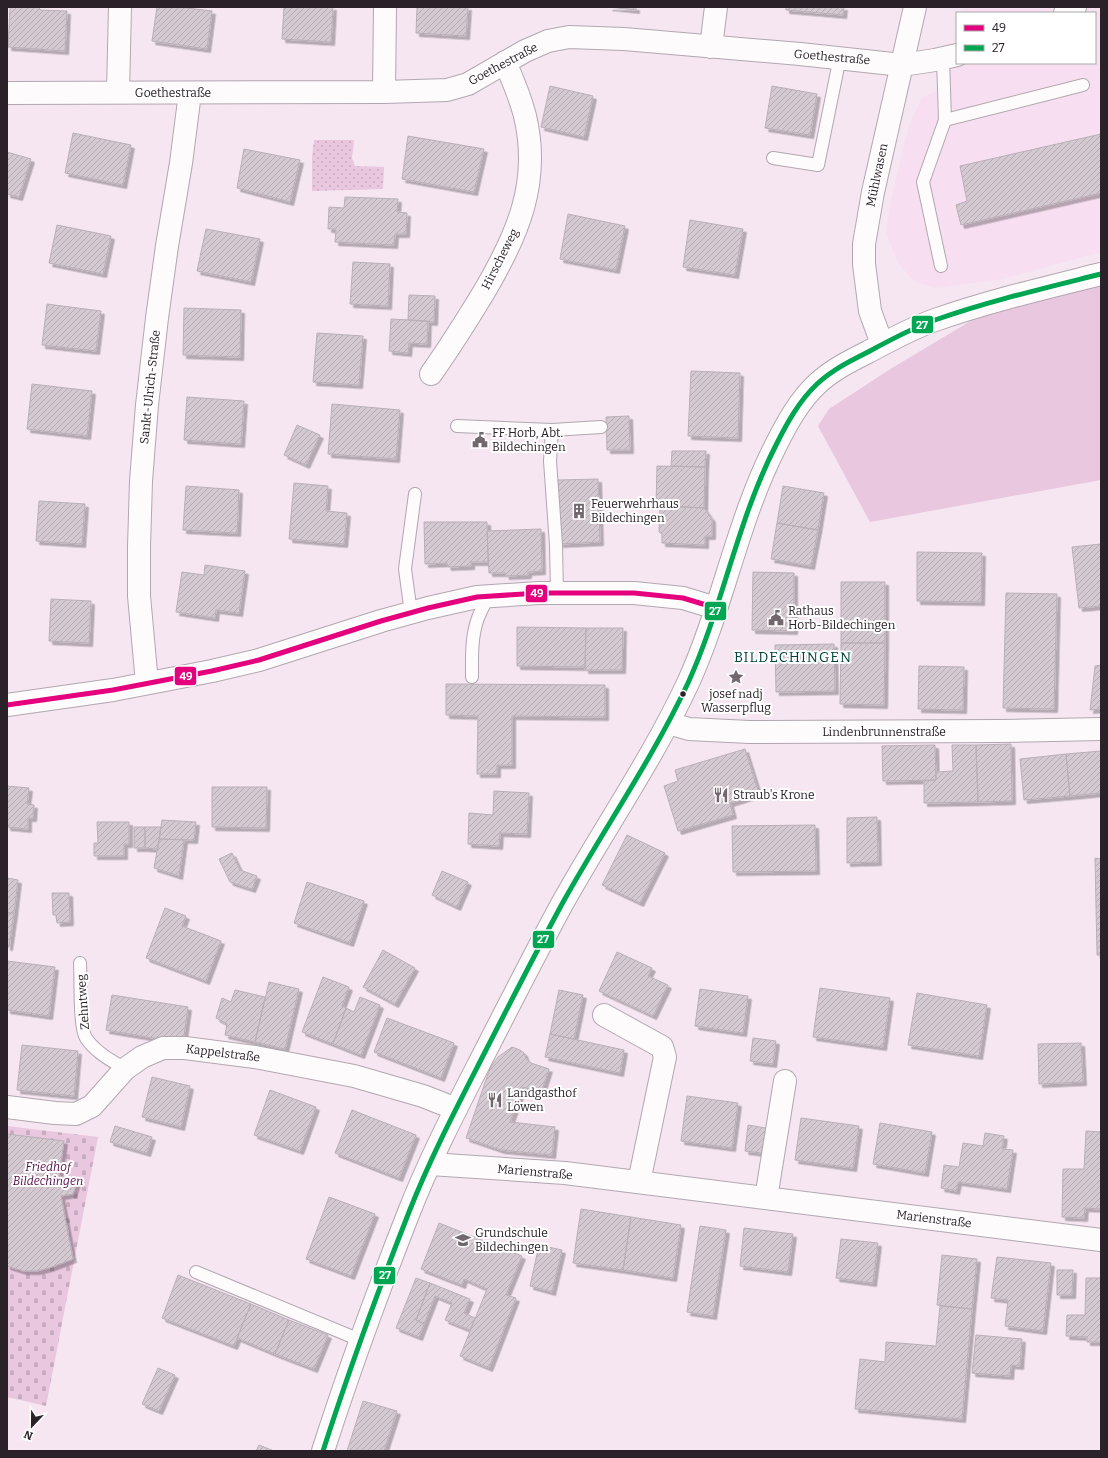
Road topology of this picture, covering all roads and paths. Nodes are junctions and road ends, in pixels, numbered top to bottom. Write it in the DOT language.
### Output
graph roads {
  1 [pos="120,7"];
  2 [pos="385,7"];
  3 [pos="716,7"];
  4 [pos="915,7"];
  5 [pos="711,47"];
  6 [pos="950,56"];
  7 [pos="840,57"];
  8 [pos="504,62"];
  9 [pos="902,65"];
  10 [pos="1083,84"];
  11 [pos="118,92"];
  12 [pos="384,92"];
  13 [pos="7,93"];
  14 [pos="190,93"];
  15 [pos="945,120"];
  16 [pos="773,158"];
  17 [pos="941,266"];
  18 [pos="1101,274"];
  19 [pos="882,344"];
  20 [pos="431,374"];
  21 [pos="457,426"];
  22 [pos="601,427"];
  23 [pos="552,430"];
  24 [pos="415,494"];
  25 [pos="558,593"];
  26 [pos="489,596"];
  27 [pos="716,608"];
  28 [pos="411,613"];
  29 [pos="472,677"];
  30 [pos="148,683"];
  31 [pos="7,705"];
  32 [pos="668,723"];
  33 [pos="1101,728"];
  34 [pos="80,963"];
  35 [pos="604,1015"];
  36 [pos="125,1069"];
  37 [pos="785,1081"];
  38 [pos="7,1107"];
  39 [pos="456,1109"];
  40 [pos="430,1164"];
  41 [pos="639,1182"];
  42 [pos="766,1198"];
  43 [pos="1101,1240"];
  44 [pos="196,1272"];
  45 [pos="360,1340"];
  46 [pos="323,1451"];
  1 -- 11 [label="street"];
  2 -- 12 [label="street"];
  3 -- 5 [label="street"];
  4 -- 9 [label="street, Mühlwasen"];
  5 -- 7 [label="street, Goethestraße"];
  5 -- 8 [label="street, Goethestraße"];
  6 -- 9 [label="street, Goethestraße"];
  6 -- 15 [label="lane"];
  7 -- 9 [label="street, Goethestraße"];
  7 -- 16 [label="lane"];
  8 -- 12 [label="street, Goethestraße"];
  8 -- 20 [label="street, Hirscheweg"];
  9 -- 19 [label="street, Mühlwasen"];
  10 -- 15 [label="lane"];
  11 -- 13 [label="street, Goethestraße"];
  11 -- 14 [label="street, Goethestraße"];
  12 -- 14 [label="street, Goethestraße"];
  14 -- 30 [label="street, Sankt-Ulrich-Straße"];
  15 -- 17 [label="lane"];
  18 -- 19 [label="street"];
  19 -- 27 [label="street"];
  21 -- 23 [label="lane"];
  22 -- 23 [label="lane"];
  23 -- 25 [label="lane"];
  24 -- 28 [label="lane"];
  25 -- 26 [label="street"];
  25 -- 27 [label="street"];
  26 -- 28 [label="street"];
  26 -- 29 [label="lane"];
  27 -- 32 [label="street"];
  28 -- 30 [label="street"];
  30 -- 31 [label="street"];
  32 -- 33 [label="street, Lindenbrunnenstraße"];
  32 -- 39 [label="street"];
  34 -- 36 [label="lane, Zehntweg"];
  35 -- 41 [label="street"];
  36 -- 38 [label="street, Kappelstraße"];
  36 -- 39 [label="street, Kappelstraße"];
  37 -- 42 [label="street"];
  39 -- 40 [label="street"];
  40 -- 41 [label="street, Marienstraße"];
  40 -- 45 [label="street"];
  41 -- 42 [label="street, Marienstraße"];
  42 -- 43 [label="street, Marienstraße"];
  44 -- 45 [label="lane"];
  45 -- 46 [label="street"];
}
